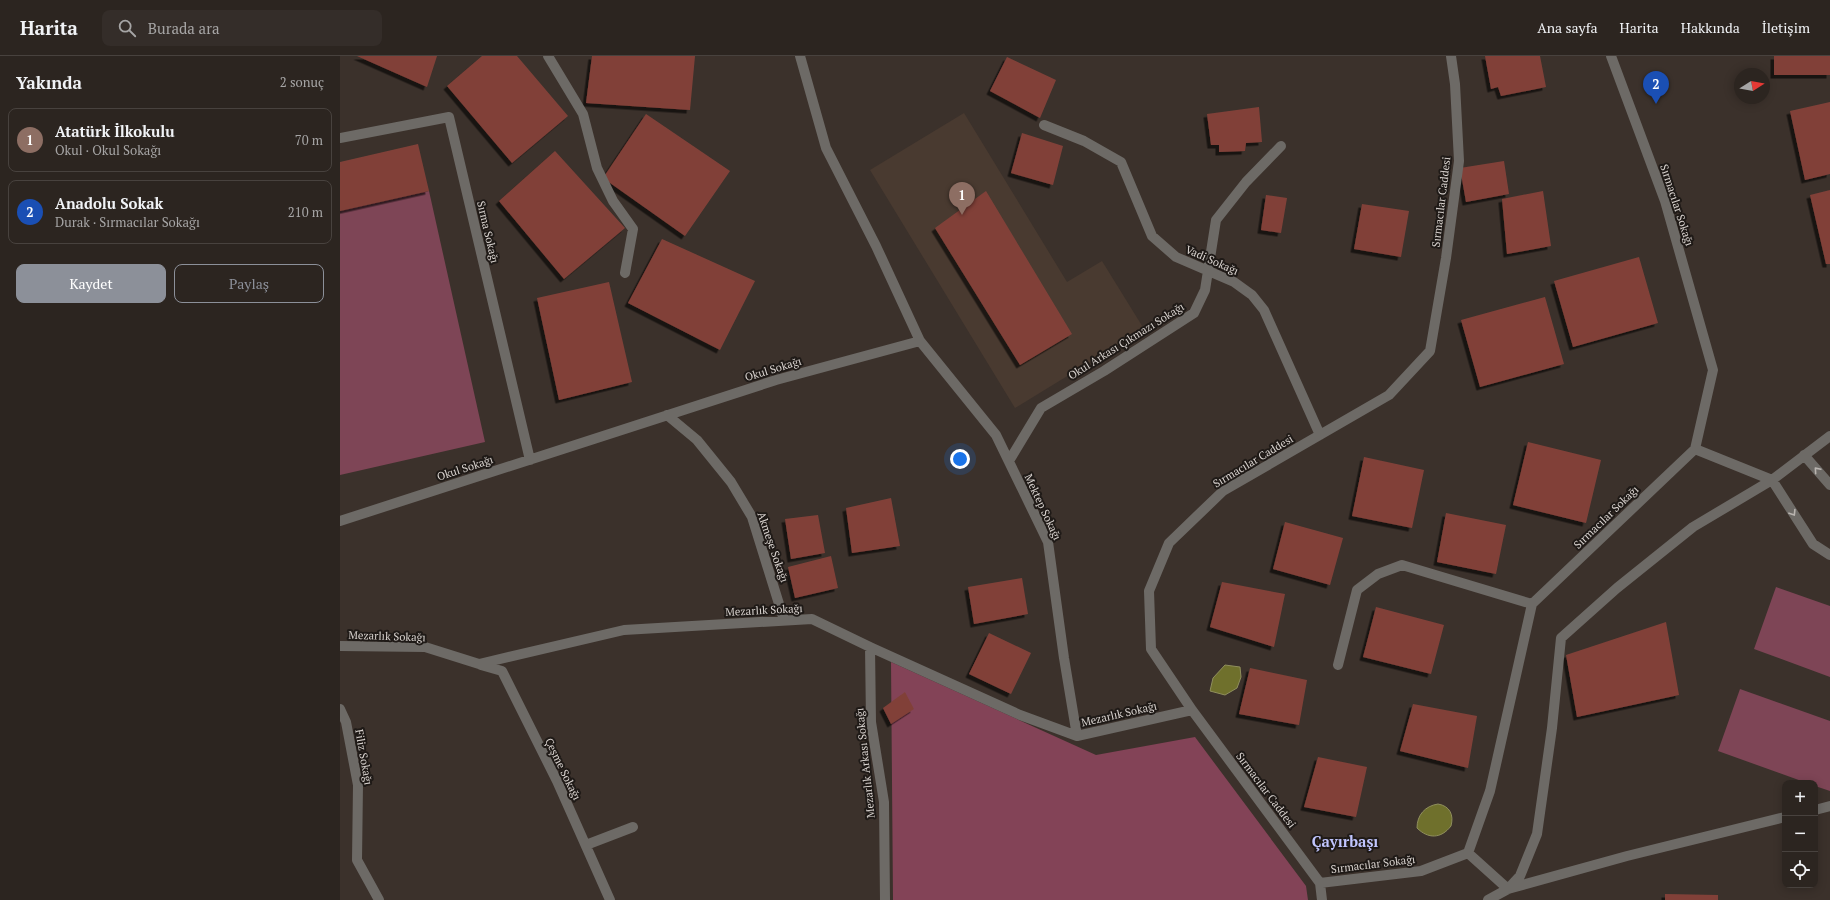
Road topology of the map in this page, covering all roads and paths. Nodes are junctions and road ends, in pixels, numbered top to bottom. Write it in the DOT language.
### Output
graph roads {
  1 [pos="548,56"];
  2 [pos="800,56"];
  3 [pos="1451,56"];
  4 [pos="1610,56"];
  5 [pos="1044,125"];
  6 [pos="340,138"];
  7 [pos="1281,146"];
  8 [pos="1208,271"];
  9 [pos="625,273"];
  10 [pos="920,341"];
  11 [pos="668,415"];
  12 [pos="1320,435"];
  13 [pos="1830,436"];
  14 [pos="1695,449"];
  15 [pos="1804,455"];
  16 [pos="530,460"];
  17 [pos="1009,461"];
  18 [pos="1772,480"];
  19 [pos="1830,485"];
  20 [pos="340,521"];
  21 [pos="1830,555"];
  22 [pos="1532,604"];
  23 [pos="784,620"];
  24 [pos="340,646"];
  25 [pos="870,647"];
  26 [pos="479,664"];
  27 [pos="1338,665"];
  28 [pos="340,709"];
  29 [pos="1192,710"];
  30 [pos="1077,736"];
  31 [pos="1830,806"];
  32 [pos="1818,809"];
  33 [pos="1782,818"];
  34 [pos="633,827"];
  35 [pos="586,845"];
  36 [pos="1468,853"];
  37 [pos="1320,883"];
  38 [pos="1508,889"];
  39 [pos="379,900"];
  40 [pos="610,900"];
  41 [pos="885,900"];
  42 [pos="1322,900"];
  43 [pos="1488,900"];
  1 -- 9 [label="street"];
  2 -- 10 [label="street"];
  3 -- 12 [label="street, Sırmacılar Caddesi"];
  4 -- 14 [label="street, Sırmacılar Sokağı"];
  5 -- 8 [label="street, Vadi Sokağı"];
  6 -- 16 [label="street, Sırma Sokağı"];
  7 -- 8 [label="street, Okul Arkası Çıkmazı Sokağı"];
  8 -- 12 [label="street, Vadi Sokağı"];
  8 -- 17 [label="street, Okul Arkası Çıkmazı Sokağı"];
  10 -- 11 [label="street, Okul Sokağı"];
  10 -- 17 [label="street, Mektep Sokağı"];
  11 -- 16 [label="street, Okul Sokağı"];
  11 -- 23 [label="street, Akmeşe Sokağı"];
  12 -- 29 [label="street, Sırmacılar Caddesi"];
  13 -- 15 [label="street"];
  14 -- 18 [label="street"];
  14 -- 22 [label="street, Sırmacılar Sokağı"];
  15 -- 18 [label="street"];
  19 -- 15 [label="street, one-way"];
  16 -- 20 [label="street, Okul Sokağı"];
  17 -- 30 [label="street, Mektep Sokağı"];
  18 -- 21 [label="street, one-way"];
  18 -- 38 [label="street"];
  22 -- 27 [label="street"];
  22 -- 36 [label="street"];
  23 -- 25 [label="street, Mezarlık Sokağı"];
  23 -- 26 [label="street, Mezarlık Sokağı"];
  24 -- 26 [label="street, Mezarlık Sokağı"];
  25 -- 30 [label="street, Mezarlık Sokağı"];
  25 -- 41 [label="street, Mezarlık Arkası Sokağı"];
  26 -- 35 [label="street, Çeşme Sokağı"];
  28 -- 39 [label="street, Filiz Sokağı"];
  29 -- 30 [label="street, Mezarlık Sokağı"];
  29 -- 37 [label="street, Sırmacılar Caddesi"];
  31 -- 32 [label="street"];
  33 -- 38 [label="street"];
  34 -- 35 [label="street"];
  35 -- 40 [label="street, Çeşme Sokağı"];
  36 -- 37 [label="street, Sırmacılar Sokağı"];
  36 -- 38 [label="street"];
  37 -- 42 [label="street, Sırmacılar Caddesi"];
  38 -- 43 [label="street"];
}
